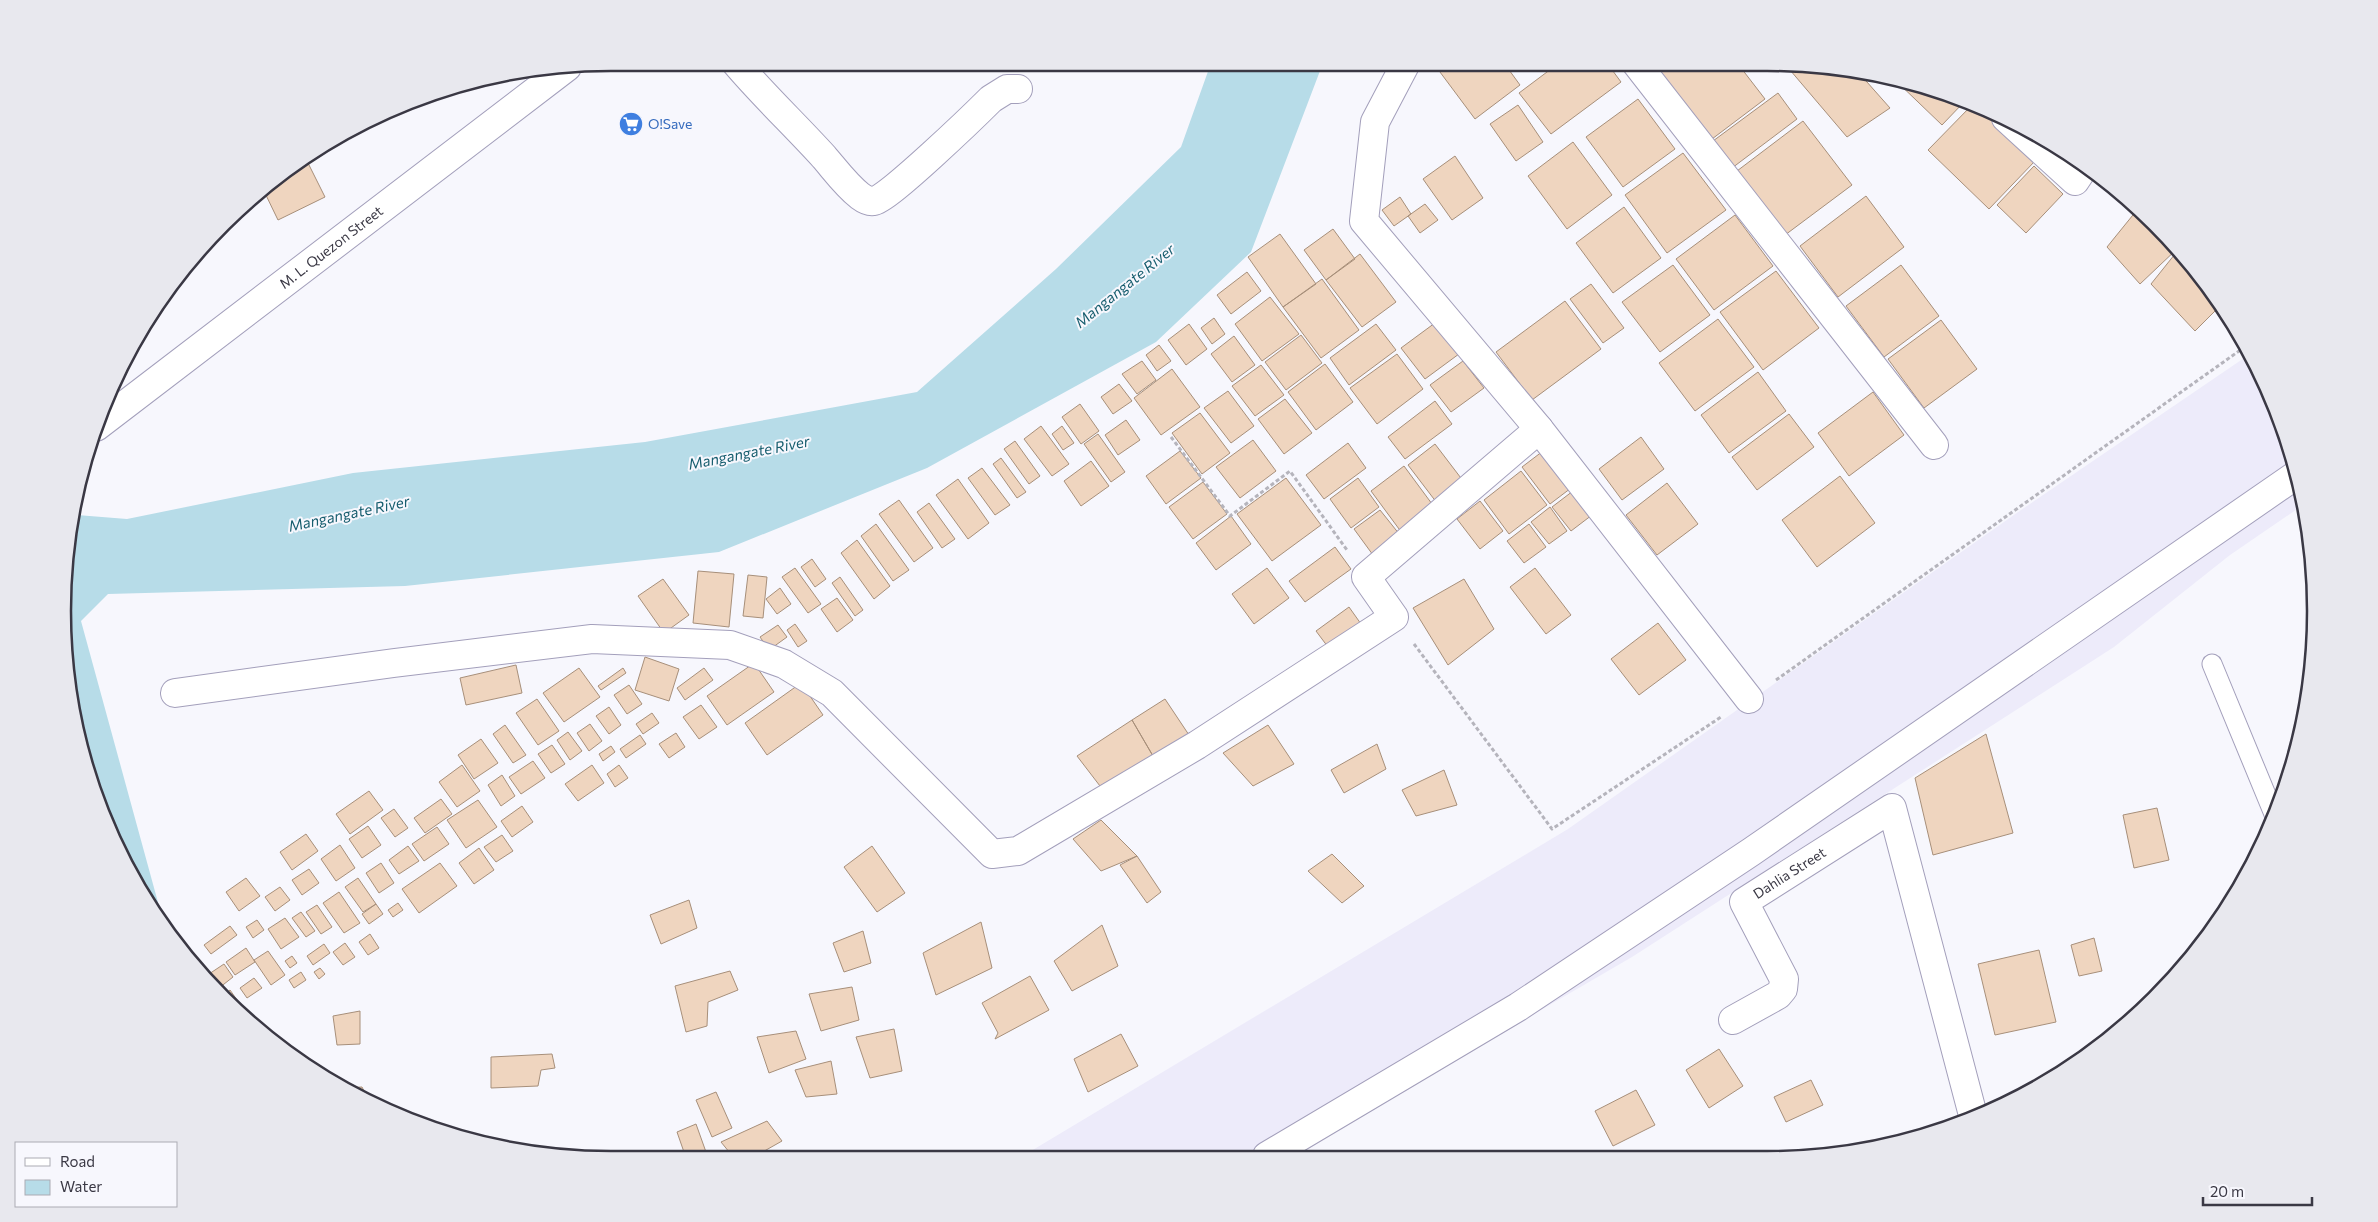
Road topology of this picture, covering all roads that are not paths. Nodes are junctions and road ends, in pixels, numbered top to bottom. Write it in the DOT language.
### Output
graph roads {
  1 [pos="743,71"];
  2 [pos="1402,71"];
  3 [pos="1641,71"];
  4 [pos="558,74"];
  5 [pos="1018,90"];
  6 [pos="2030,140"];
  7 [pos="2081,172"];
  8 [pos="107,419"];
  9 [pos="1539,429"];
  10 [pos="1934,445"];
  11 [pos="2290,479"];
  12 [pos="2212,664"];
  13 [pos="175,693"];
  14 [pos="1749,699"];
  15 [pos="2270,805"];
  16 [pos="1733,1020"];
  17 [pos="1972,1111"];
  18 [pos="1275,1151"];
  1 -- 5 [label="street"];
  2 -- 9 [label="street"];
  3 -- 10 [label="street"];
  4 -- 8 [label="street, M. L. Quezon Street"];
  6 -- 7 [label="street"];
  9 -- 13 [label="street"];
  9 -- 14 [label="street"];
  11 -- 18 [label="street"];
  12 -- 15 [label="lane"];
  16 -- 17 [label="street, Dahlia Street"];
}
